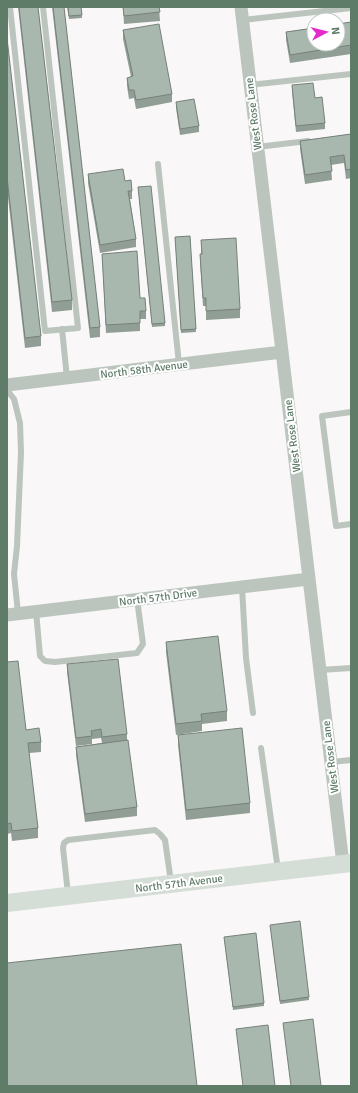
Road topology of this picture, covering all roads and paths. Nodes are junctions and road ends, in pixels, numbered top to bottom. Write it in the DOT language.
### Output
graph roads {
  1 [pos="10,7"];
  2 [pos="43,7"];
  3 [pos="241,7"];
  4 [pos="351,8"];
  5 [pos="242,20"];
  6 [pos="351,74"];
  7 [pos="250,85"];
  8 [pos="312,140"];
  9 [pos="258,147"];
  10 [pos="158,164"];
  11 [pos="62,329"];
  12 [pos="282,352"];
  13 [pos="179,364"];
  14 [pos="67,378"];
  15 [pos="7,385"];
  16 [pos="7,390"];
  17 [pos="351,412"];
  18 [pos="351,524"];
  19 [pos="309,579"];
  20 [pos="242,587"];
  21 [pos="137,599"];
  22 [pos="36,611"];
  23 [pos="12,614"];
  24 [pos="351,668"];
  25 [pos="320,670"];
  26 [pos="253,713"];
  27 [pos="261,748"];
  28 [pos="351,760"];
  29 [pos="331,762"];
  30 [pos="347,864"];
  31 [pos="278,872"];
  32 [pos="172,884"];
  33 [pos="68,896"];
  34 [pos="7,903"];
  1 -- 11 [label="lane"];
  2 -- 11 [label="lane"];
  3 -- 5 [label="street, West Rose Lane"];
  4 -- 5 [label="lane"];
  5 -- 7 [label="street, West Rose Lane"];
  6 -- 7 [label="lane"];
  7 -- 9 [label="street, West Rose Lane"];
  8 -- 9 [label="lane"];
  9 -- 12 [label="street, West Rose Lane"];
  10 -- 13 [label="lane"];
  11 -- 14 [label="lane"];
  12 -- 13 [label="street, North 58th Avenue"];
  12 -- 19 [label="street, West Rose Lane"];
  13 -- 14 [label="street, North 58th Avenue"];
  14 -- 15 [label="street, North 58th Avenue"];
  16 -- 23 [label="lane"];
  17 -- 18 [label="lane"];
  19 -- 20 [label="street, North 57th Drive"];
  19 -- 25 [label="street, West Rose Lane"];
  20 -- 21 [label="street, North 57th Drive"];
  20 -- 26 [label="lane"];
  21 -- 22 [label="street, North 57th Drive"];
  21 -- 22 [label="lane"];
  22 -- 23 [label="street, North 57th Drive"];
  24 -- 25 [label="lane"];
  25 -- 29 [label="street, West Rose Lane"];
  27 -- 31 [label="lane"];
  28 -- 29 [label="lane"];
  29 -- 30 [label="street, West Rose Lane"];
  30 -- 31 [label="street, North 57th Avenue"];
  31 -- 32 [label="street, North 57th Avenue"];
  32 -- 33 [label="street, North 57th Avenue"];
  32 -- 33 [label="lane"];
  33 -- 34 [label="street, North 57th Avenue"];
}
